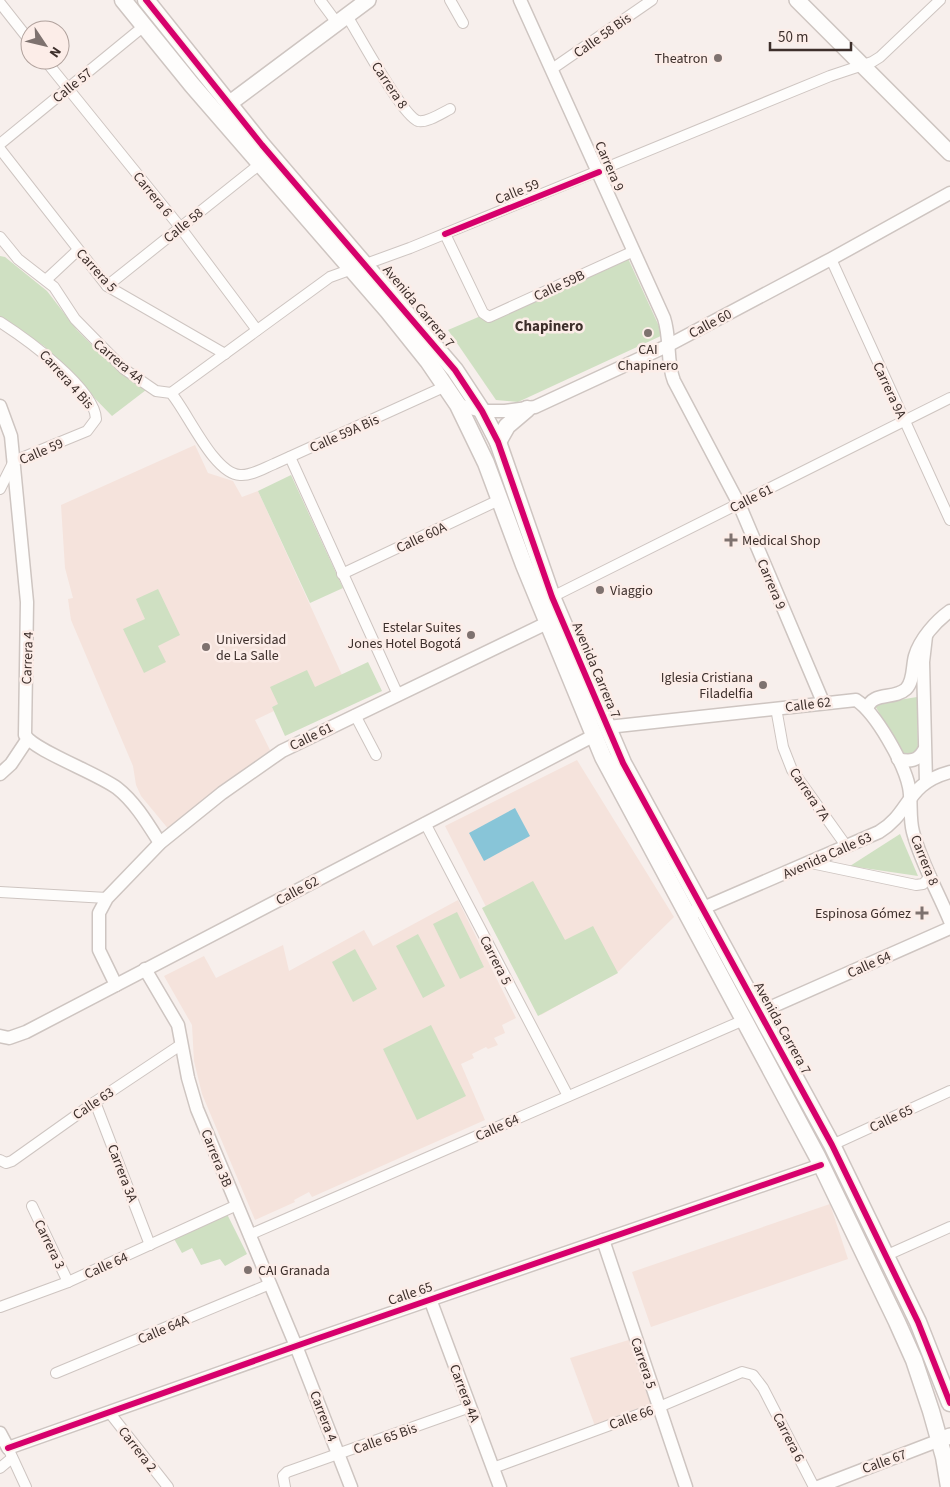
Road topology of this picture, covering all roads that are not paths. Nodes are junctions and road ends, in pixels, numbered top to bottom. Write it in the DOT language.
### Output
graph roads {
  1 [pos="123,0"];
  2 [pos="146,0"];
  3 [pos="320,0"];
  4 [pos="368,0"];
  5 [pos="450,0"];
  6 [pos="520,0"];
  7 [pos="652,0"];
  8 [pos="797,0"];
  9 [pos="940,0"];
  10 [pos="1,2"];
  11 [pos="342,20"];
  12 [pos="463,23"];
  13 [pos="144,26"];
  14 [pos="20,28"];
  15 [pos="862,65"];
  16 [pos="552,69"];
  17 [pos="53,70"];
  18 [pos="68,88"];
  19 [pos="230,103"];
  20 [pos="450,109"];
  21 [pos="0,144"];
  22 [pos="0,149"];
  23 [pos="950,152"];
  24 [pos="260,164"];
  25 [pos="599,172"];
  26 [pos="950,193"];
  27 [pos="180,227"];
  28 [pos="445,234"];
  29 [pos="0,239"];
  30 [pos="78,250"];
  31 [pos="634,251"];
  32 [pos="831,259"];
  33 [pos="359,266"];
  34 [pos="47,279"];
  35 [pos="107,286"];
  36 [pos="0,322"];
  37 [pos="257,330"];
  38 [pos="669,345"];
  39 [pos="225,354"];
  40 [pos="446,386"];
  41 [pos="171,393"];
  42 [pos="950,398"];
  43 [pos="458,404"];
  44 [pos="0,406"];
  45 [pos="527,409"];
  46 [pos="482,411"];
  47 [pos="905,421"];
  48 [pos="94,425"];
  49 [pos="498,442"];
  50 [pos="290,458"];
  51 [pos="14,462"];
  52 [pos="0,489"];
  53 [pos="499,500"];
  54 [pos="739,504"];
  55 [pos="950,520"];
  56 [pos="342,574"];
  57 [pos="552,597"];
  58 [pos="950,611"];
  59 [pos="547,623"];
  60 [pos="926,636"];
  61 [pos="398,695"];
  62 [pos="823,702"];
  63 [pos="776,708"];
  64 [pos="867,709"];
  65 [pos="355,715"];
  66 [pos="608,727"];
  67 [pos="593,736"];
  68 [pos="27,740"];
  69 [pos="924,750"];
  70 [pos="376,755"];
  71 [pos="898,759"];
  72 [pos="950,772"];
  73 [pos="0,774"];
  74 [pos="926,782"];
  75 [pos="910,797"];
  76 [pos="425,823"];
  77 [pos="160,843"];
  78 [pos="847,847"];
  79 [pos="811,862"];
  80 [pos="931,876"];
  81 [pos="0,892"];
  82 [pos="107,898"];
  83 [pos="703,908"];
  84 [pos="687,915"];
  85 [pos="950,921"];
  86 [pos="950,928"];
  87 [pos="146,969"];
  88 [pos="116,985"];
  89 [pos="760,1012"];
  90 [pos="744,1020"];
  91 [pos="0,1036"];
  92 [pos="182,1044"];
  93 [pos="950,1090"];
  94 [pos="568,1096"];
  95 [pos="95,1102"];
  96 [pos="832,1145"];
  97 [pos="3,1161"];
  98 [pos="821,1164"];
  99 [pos="237,1205"];
  100 [pos="32,1206"];
  101 [pos="950,1228"];
  102 [pos="249,1235"];
  103 [pos="603,1240"];
  104 [pos="150,1245"];
  105 [pos="885,1256"];
  106 [pos="68,1282"];
  107 [pos="270,1284"];
  108 [pos="430,1299"];
  109 [pos="0,1307"];
  110 [pos="296,1346"];
  111 [pos="56,1373"];
  112 [pos="764,1388"];
  113 [pos="950,1403"];
  114 [pos="470,1407"];
  115 [pos="659,1407"];
  116 [pos="109,1412"];
  117 [pos="0,1433"];
  118 [pos="945,1438"];
  119 [pos="10,1453"];
  120 [pos="339,1455"];
  121 [pos="0,1468"];
  122 [pos="493,1468"];
  123 [pos="26,1487"];
  124 [pos="168,1487"];
  125 [pos="285,1487"];
  126 [pos="351,1487"];
  127 [pos="500,1487"];
  128 [pos="686,1487"];
  129 [pos="814,1487"];
  130 [pos="818,1487"];
  131 [pos="949,1487"];
  1 -- 13 [label="main road, Avenida Carrera 7"];
  2 -- 19 [label="main road, Avenida Carrera 7"];
  3 -- 11 [label="street, Carrera 8"];
  4 -- 11 [label="main road"];
  5 -- 12 [label="street"];
  6 -- 16 [label="street, Carrera 9"];
  7 -- 16 [label="street, Calle 58 Bis"];
  8 -- 15 [label="main road"];
  9 -- 15 [label="street, Calle 59"];
  10 -- 14 [label="street"];
  11 -- 19 [label="main road"];
  11 -- 20 [label="street, Carrera 8"];
  13 -- 18 [label="street, Calle 57"];
  13 -- 24 [label="main road, Avenida Carrera 7"];
  15 -- 23 [label="main road"];
  15 -- 25 [label="street, Calle 59"];
  16 -- 25 [label="street, Carrera 9"];
  17 -- 18 [label="street, Carrera 6"];
  18 -- 21 [label="street, Calle 57"];
  18 -- 27 [label="street, Carrera 6"];
  19 -- 33 [label="main road, Avenida Carrera 7"];
  22 -- 30 [label="street, Carrera 5"];
  24 -- 27 [label="street, Calle 58"];
  24 -- 33 [label="main road, Avenida Carrera 7"];
  25 -- 28 [label="street, Calle 59"];
  25 -- 31 [label="street, Carrera 9"];
  26 -- 32 [label="street, Calle 60"];
  27 -- 35 [label="street, Calle 58"];
  27 -- 37 [label="street, Carrera 6"];
  28 -- 31 [label="street, Calle 59B"];
  28 -- 33 [label="street, Calle 59"];
  29 -- 34 [label="street, Carrera 4A"];
  30 -- 34 [label="street"];
  30 -- 35 [label="street, Carrera 5"];
  31 -- 38 [label="street, Carrera 9"];
  32 -- 38 [label="street, Calle 60"];
  32 -- 47 [label="street, Carrera 9A"];
  33 -- 37 [label="street, Calle 59"];
  33 -- 40 [label="main road, Avenida Carrera 7"];
  33 -- 46 [label="main road, Avenida Carrera 7"];
  34 -- 41 [label="street, Carrera 4A"];
  35 -- 39 [label="street, Carrera 5"];
  36 -- 48 [label="street, Carrera 4 Bis"];
  37 -- 39 [label="street, Calle 59"];
  38 -- 45 [label="street, Calle 60"];
  38 -- 54 [label="street, Carrera 9"];
  39 -- 41 [label="street, Calle 59"];
  40 -- 43 [label="main road, Avenida Carrera 7"];
  40 -- 50 [label="street, Calle 59A Bis"];
  41 -- 50 [label="street, Calle 59A Bis"];
  42 -- 47 [label="street, Calle 61"];
  43 -- 46 [label="street, Calle 60"];
  43 -- 53 [label="main road, Avenida Carrera 7"];
  44 -- 51 [label="street, Carrera 4"];
  45 -- 46 [label="street, Calle 60"];
  45 -- 49 [label="main road"];
  46 -- 49 [label="main road, Avenida Carrera 7"];
  47 -- 54 [label="street, Calle 61"];
  47 -- 55 [label="street, Carrera 9A"];
  48 -- 51 [label="street, Calle 59"];
  49 -- 57 [label="main road, Avenida Carrera 7"];
  50 -- 56 [label="street"];
  51 -- 52 [label="street, Calle 59"];
  51 -- 68 [label="street, Carrera 4"];
  53 -- 56 [label="street, Calle 60A"];
  53 -- 59 [label="main road, Avenida Carrera 7"];
  54 -- 57 [label="street, Calle 61"];
  54 -- 62 [label="street, Carrera 9"];
  56 -- 61 [label="street"];
  57 -- 66 [label="main road, Avenida Carrera 7"];
  58 -- 60 [label="street"];
  59 -- 61 [label="street, Calle 61"];
  59 -- 67 [label="main road, Avenida Carrera 7"];
  60 -- 64 [label="street"];
  60 -- 69 [label="street"];
  61 -- 65 [label="street, Calle 61"];
  62 -- 63 [label="street, Calle 62"];
  62 -- 64 [label="street, Calle 62"];
  63 -- 66 [label="street, Calle 62"];
  63 -- 78 [label="street, Carrera 7A"];
  64 -- 71 [label="street"];
  65 -- 70 [label="street"];
  65 -- 77 [label="street, Calle 61"];
  66 -- 83 [label="main road, Avenida Carrera 7"];
  67 -- 76 [label="street, Calle 62"];
  67 -- 84 [label="main road, Avenida Carrera 7"];
  68 -- 73 [label="street"];
  68 -- 77 [label="street"];
  69 -- 71 [label="street"];
  69 -- 74 [label="street"];
  71 -- 75 [label="street"];
  72 -- 74 [label="street, Avenida Calle 63"];
  74 -- 75 [label="street, Avenida Calle 63"];
  75 -- 78 [label="street, Avenida Calle 63"];
  75 -- 80 [label="street, Carrera 8"];
  76 -- 87 [label="street, Calle 62"];
  76 -- 94 [label="street, Carrera 5"];
  77 -- 82 [label="street, Calle 61"];
  78 -- 79 [label="street, Avenida Calle 63"];
  79 -- 80 [label="street"];
  79 -- 83 [label="street, Avenida Calle 63"];
  80 -- 85 [label="street, Carrera 8"];
  81 -- 82 [label="street"];
  82 -- 88 [label="street, Calle 61"];
  83 -- 84 [label="street, Avenida Calle 63"];
  83 -- 89 [label="main road, Avenida Carrera 7"];
  84 -- 90 [label="main road, Avenida Carrera 7"];
  86 -- 89 [label="street, Calle 64"];
  87 -- 88 [label="street, Calle 62"];
  87 -- 92 [label="street, Carrera 3B"];
  88 -- 91 [label="street, Calle 62"];
  89 -- 96 [label="main road, Avenida Carrera 7"];
  90 -- 94 [label="street, Calle 64"];
  90 -- 98 [label="main road, Avenida Carrera 7"];
  92 -- 95 [label="street, Calle 63"];
  92 -- 99 [label="street, Carrera 3B"];
  93 -- 96 [label="street, Calle 65"];
  94 -- 102 [label="street, Calle 64"];
  95 -- 97 [label="street, Calle 63"];
  95 -- 104 [label="street, Carrera 3A"];
  96 -- 105 [label="main road, Avenida Carrera 7"];
  98 -- 103 [label="street, Calle 65"];
  98 -- 118 [label="main road, Avenida Carrera 7"];
  99 -- 102 [label="street, Carrera 3B"];
  99 -- 104 [label="street, Calle 64"];
  100 -- 106 [label="street, Carrera 3"];
  101 -- 105 [label="street"];
  102 -- 107 [label="street, Carrera 3B"];
  103 -- 108 [label="street, Calle 65"];
  103 -- 115 [label="street, Carrera 5"];
  104 -- 106 [label="street, Calle 64"];
  105 -- 113 [label="main road, Avenida Carrera 7"];
  106 -- 109 [label="street, Calle 64"];
  107 -- 110 [label="street, Carrera 3B"];
  107 -- 111 [label="street, Calle 64A"];
  108 -- 110 [label="street, Calle 65"];
  108 -- 114 [label="street, Carrera 4A"];
  110 -- 116 [label="street, Calle 65"];
  110 -- 120 [label="street, Carrera 4"];
  112 -- 115 [label="street, Calle 66"];
  112 -- 129 [label="street, Carrera 6"];
  114 -- 120 [label="street, Calle 65 Bis"];
  114 -- 122 [label="street, Carrera 4A"];
  115 -- 122 [label="street, Calle 66"];
  115 -- 128 [label="street, Carrera 5"];
  116 -- 119 [label="street, Calle 65"];
  116 -- 124 [label="street, Carrera 2"];
  117 -- 119 [label="street"];
  118 -- 130 [label="street, Calle 67"];
  118 -- 131 [label="main road, Avenida Carrera 7"];
  119 -- 121 [label="street, Calle 65"];
  119 -- 123 [label="street"];
  120 -- 125 [label="street, Calle 65 Bis"];
  120 -- 126 [label="street, Carrera 4"];
  122 -- 127 [label="street, Carrera 4A"];
}
